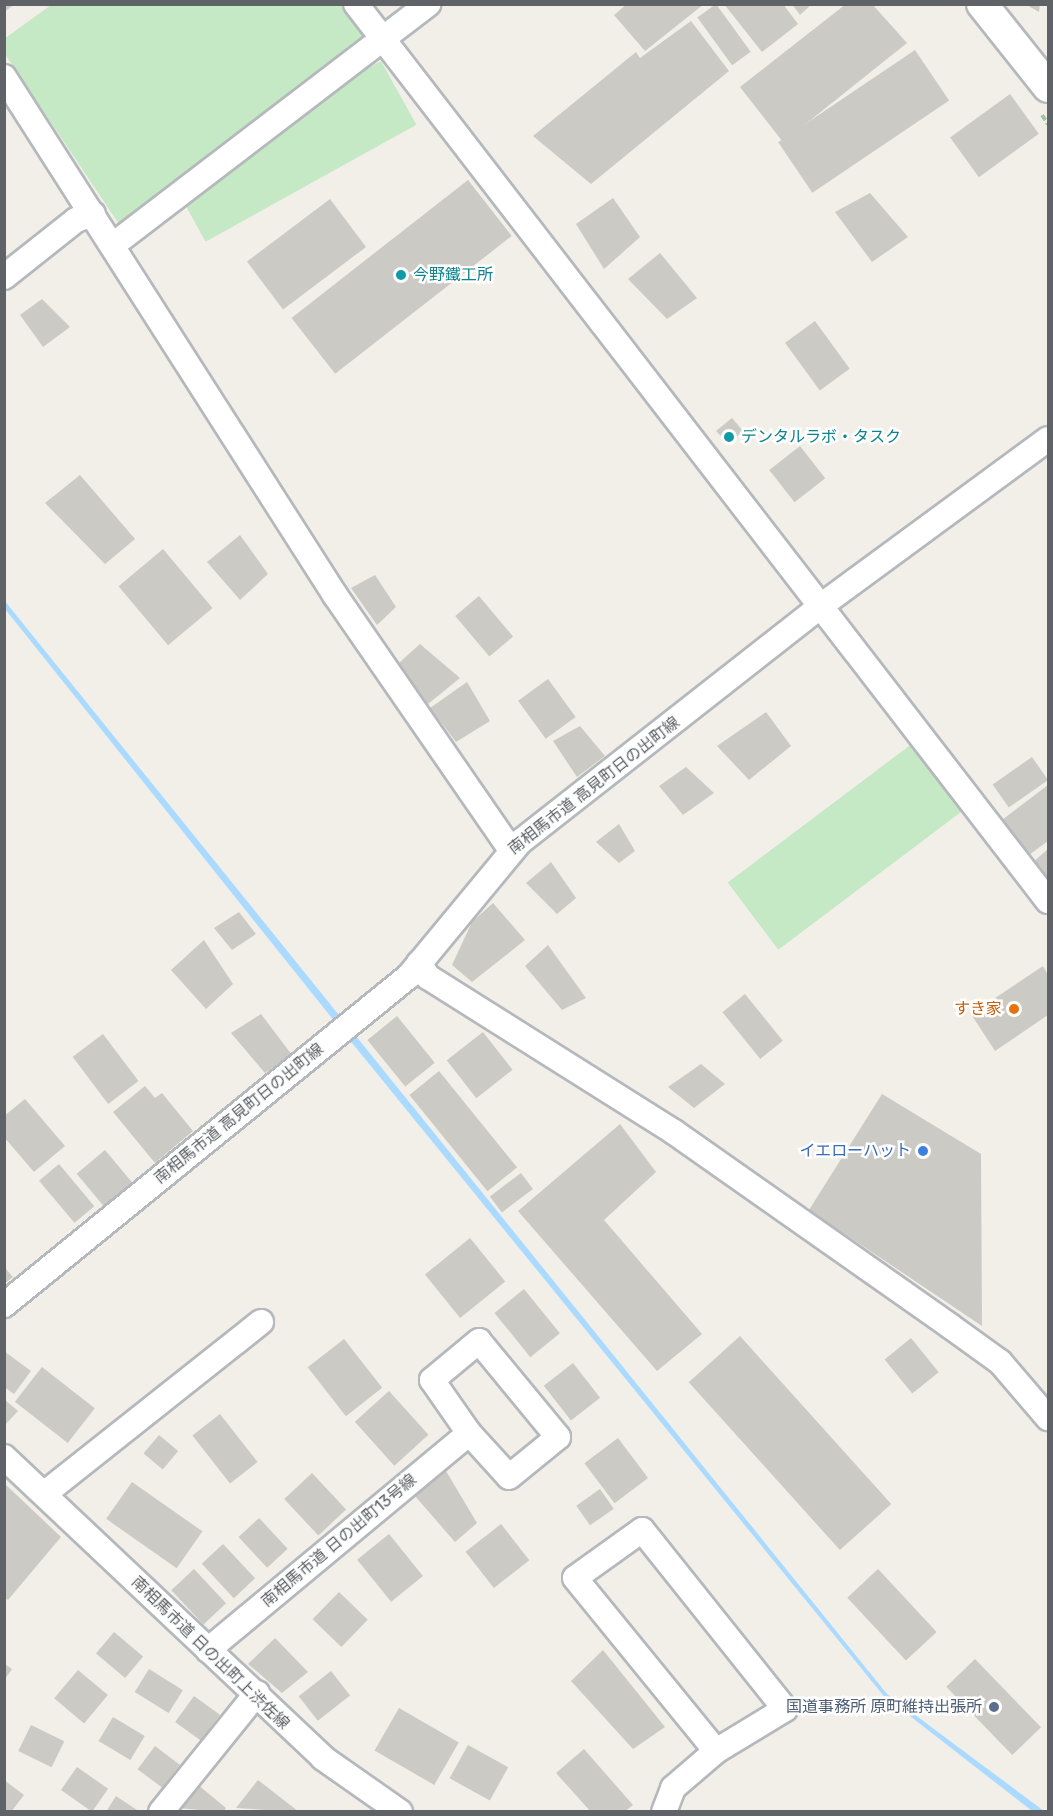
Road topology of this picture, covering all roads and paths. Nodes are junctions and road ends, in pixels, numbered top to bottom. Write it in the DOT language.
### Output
graph roads {
  1 [pos="356,4"];
  2 [pos="428,4"];
  3 [pos="982,4"];
  4 [pos="384,40"];
  5 [pos="4,77"];
  6 [pos="1048,87"];
  7 [pos="93,214"];
  8 [pos="113,245"];
  9 [pos="4,277"];
  10 [pos="1048,439"];
  11 [pos="822,605"];
  12 [pos="511,850"];
  13 [pos="1048,901"];
  14 [pos="419,963"];
  15 [pos="4,1305"];
  16 [pos="261,1322"];
  17 [pos="1048,1418"];
  18 [pos="469,1433"];
  19 [pos="4,1457"];
  20 [pos="44,1494"];
  21 [pos="208,1650"];
  22 [pos="257,1694"];
  23 [pos="716,1751"];
  24 [pos="161,1812"];
  25 [pos="400,1812"];
  26 [pos="664,1812"];
  1 -- 4 [label="street"];
  2 -- 4 [label="street"];
  3 -- 6 [label="street"];
  4 -- 8 [label="street"];
  4 -- 11 [label="street"];
  5 -- 7 [label="street"];
  7 -- 8 [label="street"];
  7 -- 9 [label="street"];
  8 -- 12 [label="street"];
  10 -- 11 [label="street, 南相馬市道 高見町日の出町線"];
  11 -- 12 [label="street, 南相馬市道 高見町日の出町線"];
  11 -- 13 [label="street"];
  12 -- 14 [label="street, 南相馬市道 高見町日の出町線"];
  14 -- 15 [label="street, 南相馬市道 高見町日の出町線"];
  14 -- 17 [label="street"];
  16 -- 20 [label="street"];
  18 -- 18 [label="street"];
  18 -- 21 [label="street, 南相馬市道 日の出町13号線"];
  19 -- 20 [label="street, 南相馬市道 日の出町上渋佐線"];
  20 -- 21 [label="street, 南相馬市道 日の出町上渋佐線"];
  21 -- 22 [label="street, 南相馬市道 日の出町上渋佐線"];
  22 -- 24 [label="street"];
  22 -- 25 [label="street, 南相馬市道 日の出町上渋佐線"];
  23 -- 23 [label="street"];
  23 -- 26 [label="street"];
}
